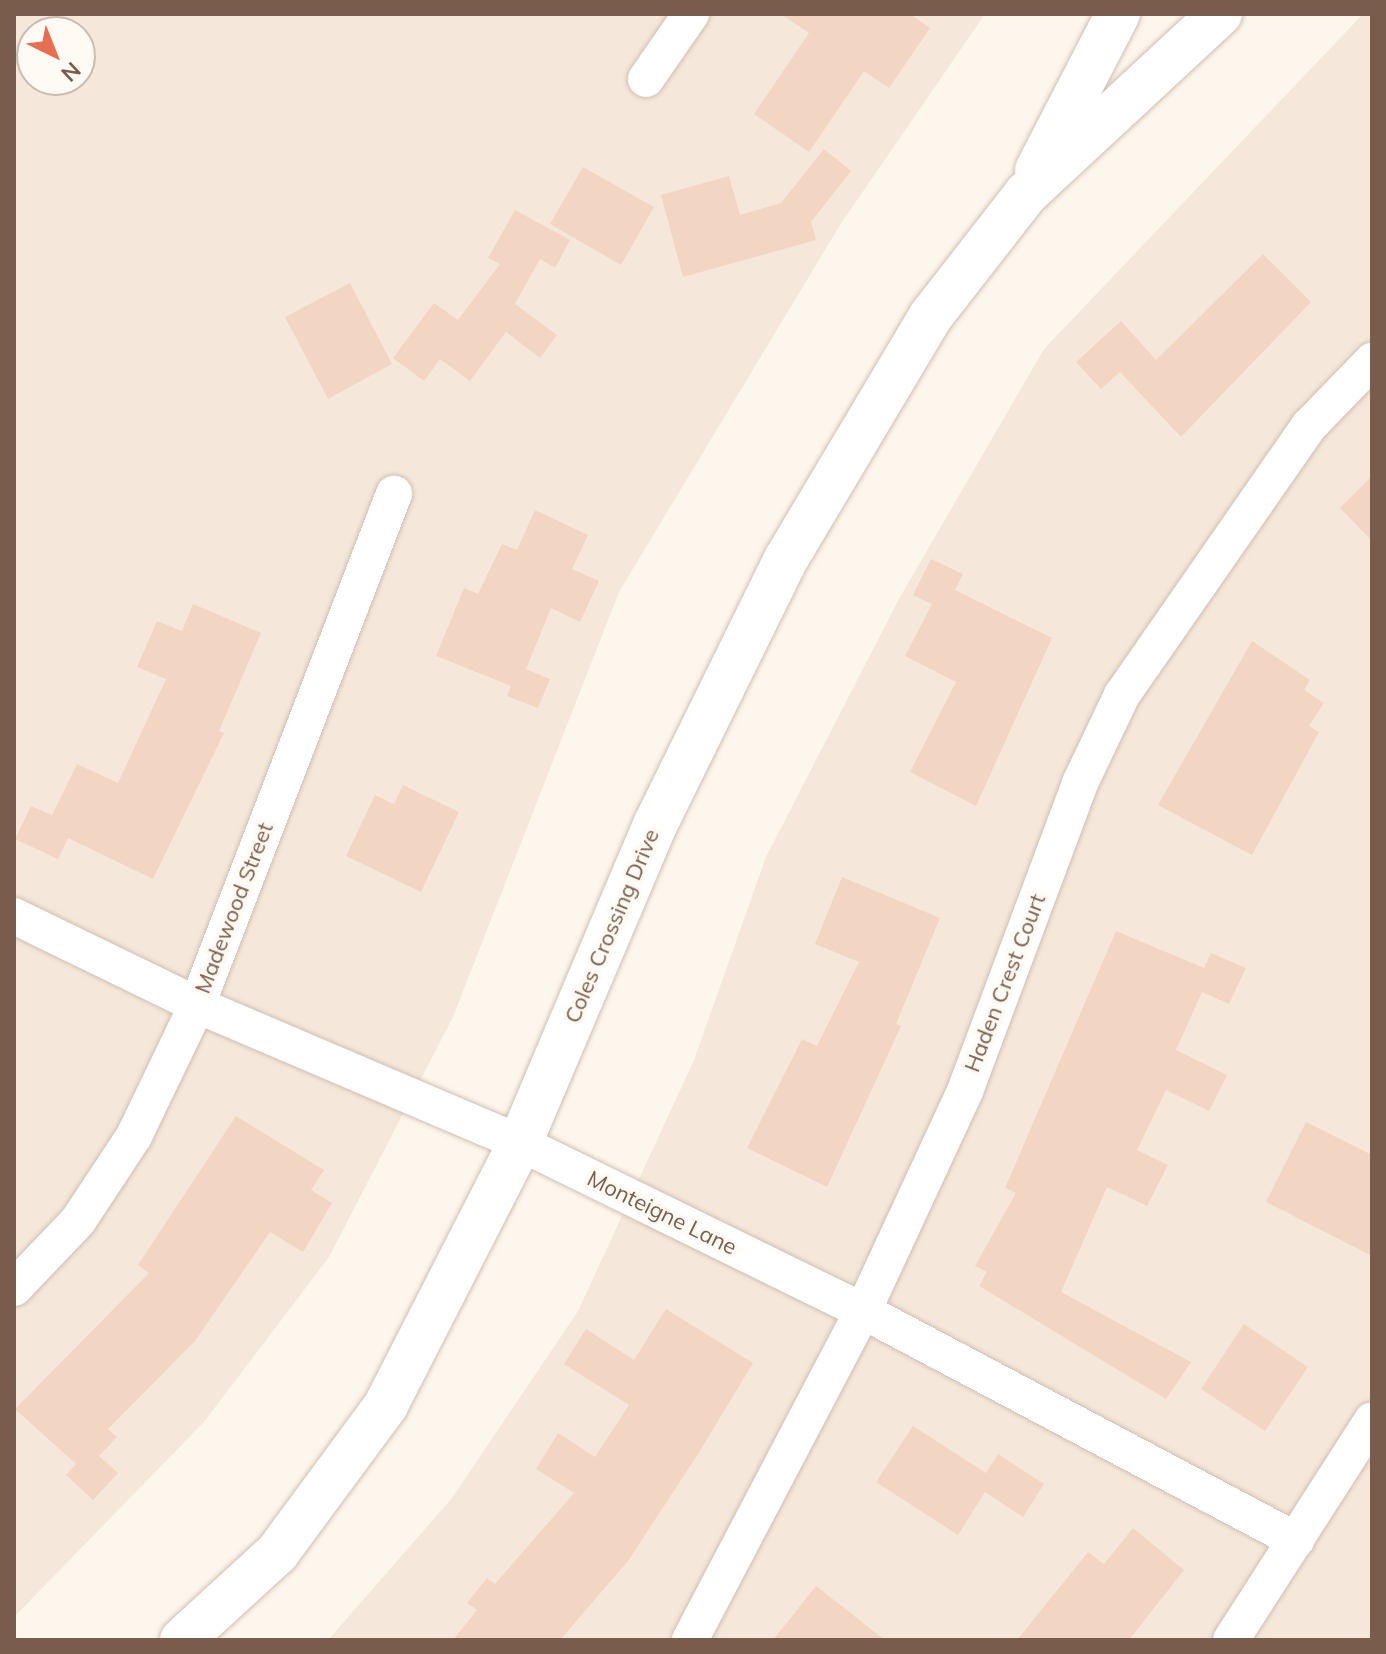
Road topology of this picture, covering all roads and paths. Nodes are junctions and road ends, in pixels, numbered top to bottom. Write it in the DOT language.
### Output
graph roads {
  1 [pos="691,14"];
  2 [pos="1118,14"];
  3 [pos="1220,14"];
  4 [pos="646,79"];
  5 [pos="1026,194"];
  6 [pos="1372,361"];
  7 [pos="394,494"];
  8 [pos="14,916"];
  9 [pos="197,1005"];
  10 [pos="520,1143"];
  11 [pos="14,1288"];
  12 [pos="863,1311"];
  13 [pos="1372,1420"];
  14 [pos="1296,1540"];
  15 [pos="182,1640"];
  16 [pos="690,1640"];
  17 [pos="1231,1640"];
  1 -- 4 [label="street"];
  2 -- 5 [label="street, Coles Crossing Drive"];
  3 -- 5 [label="street, Coles Crossing Drive"];
  5 -- 10 [label="street, Coles Crossing Drive"];
  6 -- 12 [label="street, Haden Crest Court"];
  7 -- 9 [label="street, Madewood Street"];
  8 -- 9 [label="street, Monteigne Lane"];
  9 -- 10 [label="street, Monteigne Lane"];
  9 -- 11 [label="street, Madewood Street"];
  10 -- 12 [label="street, Monteigne Lane"];
  10 -- 15 [label="street, Coles Crossing Drive"];
  12 -- 14 [label="street, Monteigne Lane"];
  12 -- 16 [label="street, Haden Crest Court"];
  13 -- 14 [label="street"];
  14 -- 17 [label="street"];
}
